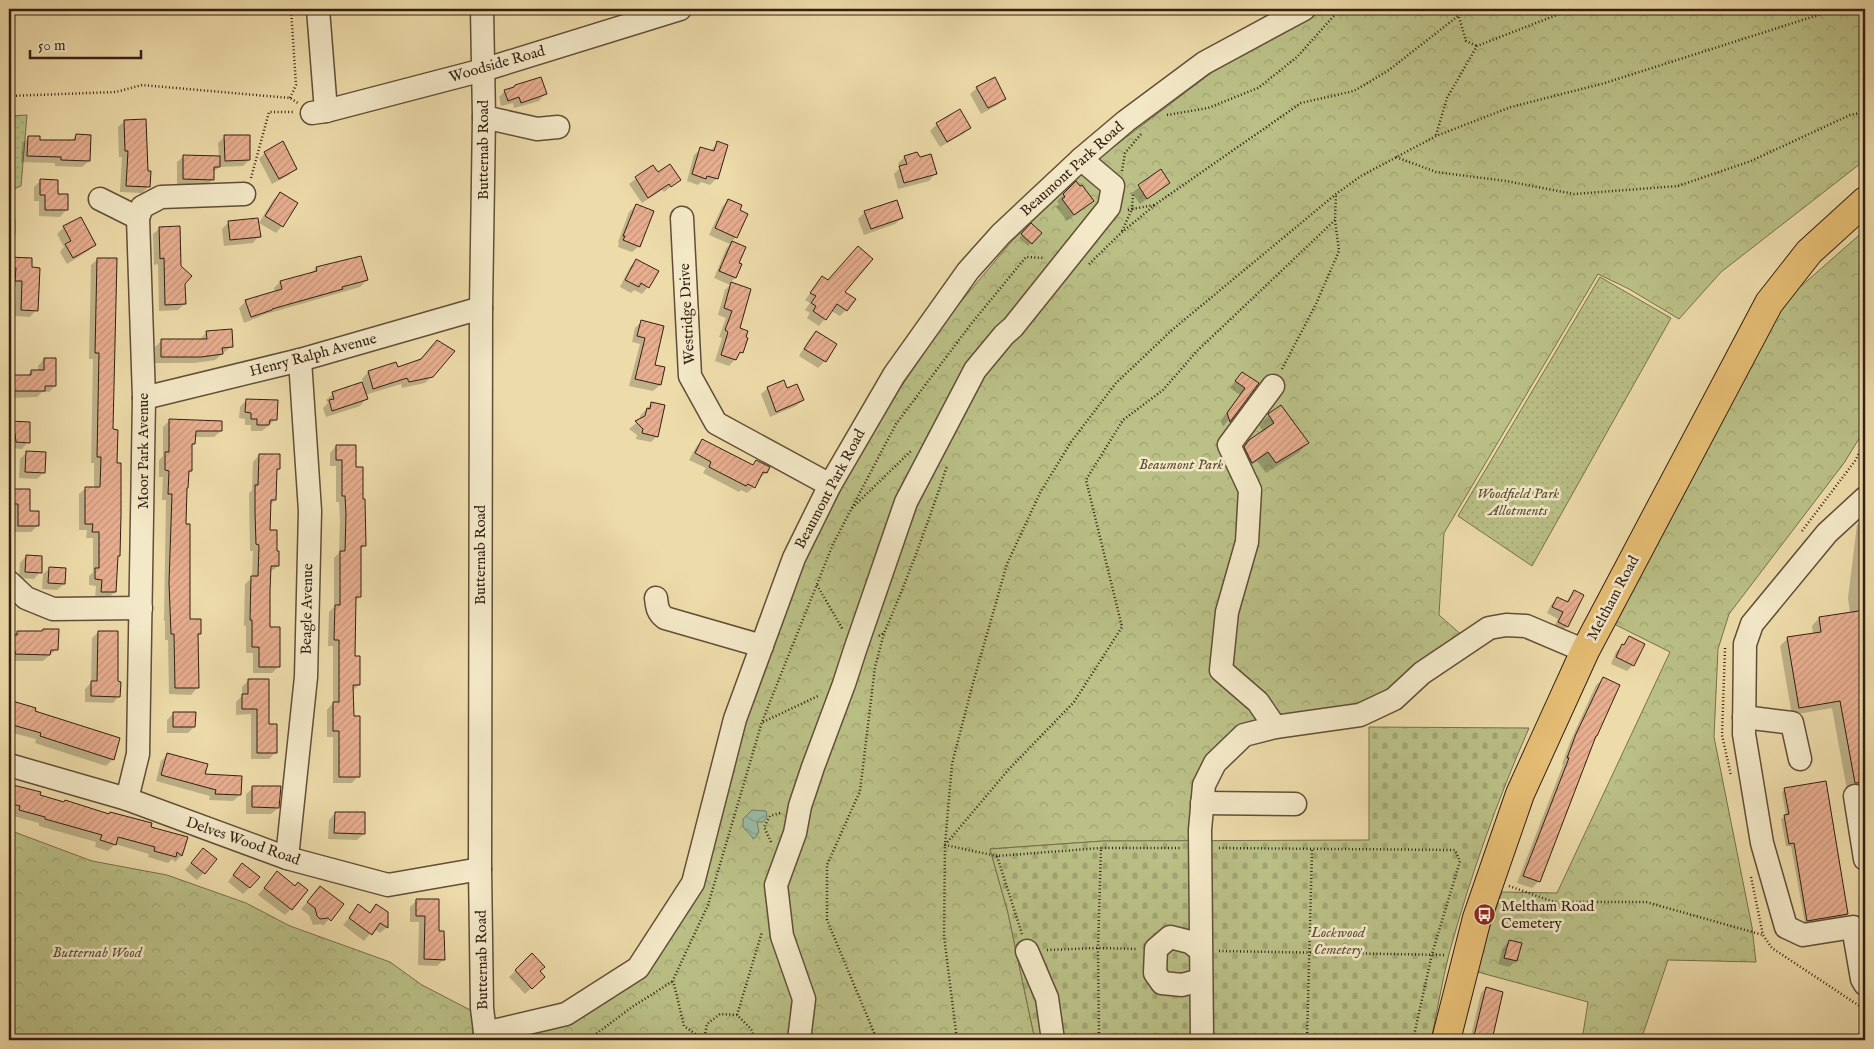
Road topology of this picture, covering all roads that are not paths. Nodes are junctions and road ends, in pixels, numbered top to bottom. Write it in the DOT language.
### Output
graph roads {
  1 [pos="318,9"];
  2 [pos="482,9"];
  3 [pos="680,9"];
  4 [pos="1304,9"];
  5 [pos="483,70"];
  6 [pos="484,117"];
  7 [pos="558,127"];
  8 [pos="1081,159"];
  9 [pos="244,194"];
  10 [pos="100,199"];
  11 [pos="1865,202"];
  12 [pos="138,218"];
  13 [pos="682,218"];
  14 [pos="481,308"];
  15 [pos="300,360"];
  16 [pos="1273,386"];
  17 [pos="144,398"];
  18 [pos="830,485"];
  19 [pos="1865,498"];
  20 [pos="9,582"];
  21 [pos="656,598"];
  22 [pos="141,608"];
  23 [pos="762,646"];
  24 [pos="1584,651"];
  25 [pos="1744,717"];
  26 [pos="1275,726"];
  27 [pos="1800,759"];
  28 [pos="9,765"];
  29 [pos="1855,796"];
  30 [pos="127,799"];
  31 [pos="1202,803"];
  32 [pos="1295,804"];
  33 [pos="287,858"];
  34 [pos="1865,859"];
  35 [pos="480,869"];
  36 [pos="1859,926"];
  37 [pos="1200,950"];
  38 [pos="1028,952"];
  39 [pos="1200,980"];
  40 [pos="1865,984"];
  41 [pos="485,1037"];
  42 [pos="799,1040"];
  43 [pos="1052,1040"];
  44 [pos="1202,1040"];
  45 [pos="1446,1040"];
  1 -- 5 [label="street, Woodside Road"];
  2 -- 5 [label="street, Butternab Road"];
  3 -- 5 [label="street, Woodside Road"];
  4 -- 8 [label="street, Beaumont Park Road"];
  5 -- 6 [label="street, Butternab Road"];
  6 -- 7 [label="street"];
  6 -- 14 [label="street, Butternab Road"];
  8 -- 18 [label="street, Beaumont Park Road"];
  8 -- 42 [label="street"];
  9 -- 12 [label="street"];
  10 -- 12 [label="street"];
  11 -- 24 [label="main road, Meltham Road"];
  12 -- 17 [label="street, Moor Park Avenue"];
  13 -- 18 [label="street, Westridge Drive"];
  14 -- 15 [label="street, Henry Ralph Avenue"];
  14 -- 35 [label="street, Butternab Road"];
  15 -- 17 [label="street, Henry Ralph Avenue"];
  15 -- 33 [label="street, Beagle Avenue"];
  16 -- 26 [label="street"];
  17 -- 22 [label="street, Moor Park Avenue"];
  18 -- 23 [label="street, Beaumont Park Road"];
  19 -- 25 [label="street"];
  20 -- 22 [label="street"];
  21 -- 23 [label="street"];
  22 -- 30 [label="street, Moor Park Avenue"];
  23 -- 41 [label="street, Beaumont Park Road"];
  24 -- 26 [label="street"];
  24 -- 45 [label="main road, Meltham Road"];
  25 -- 27 [label="street"];
  25 -- 36 [label="street"];
  26 -- 31 [label="street"];
  28 -- 30 [label="street, Delves Wood Road"];
  29 -- 34 [label="street"];
  30 -- 33 [label="street, Delves Wood Road"];
  31 -- 32 [label="street"];
  31 -- 37 [label="street"];
  33 -- 35 [label="street, Delves Wood Road"];
  35 -- 41 [label="street, Butternab Road"];
  36 -- 40 [label="street"];
  37 -- 39 [label="street"];
  37 -- 39 [label="street"];
  38 -- 43 [label="street"];
  39 -- 44 [label="street"];
}
